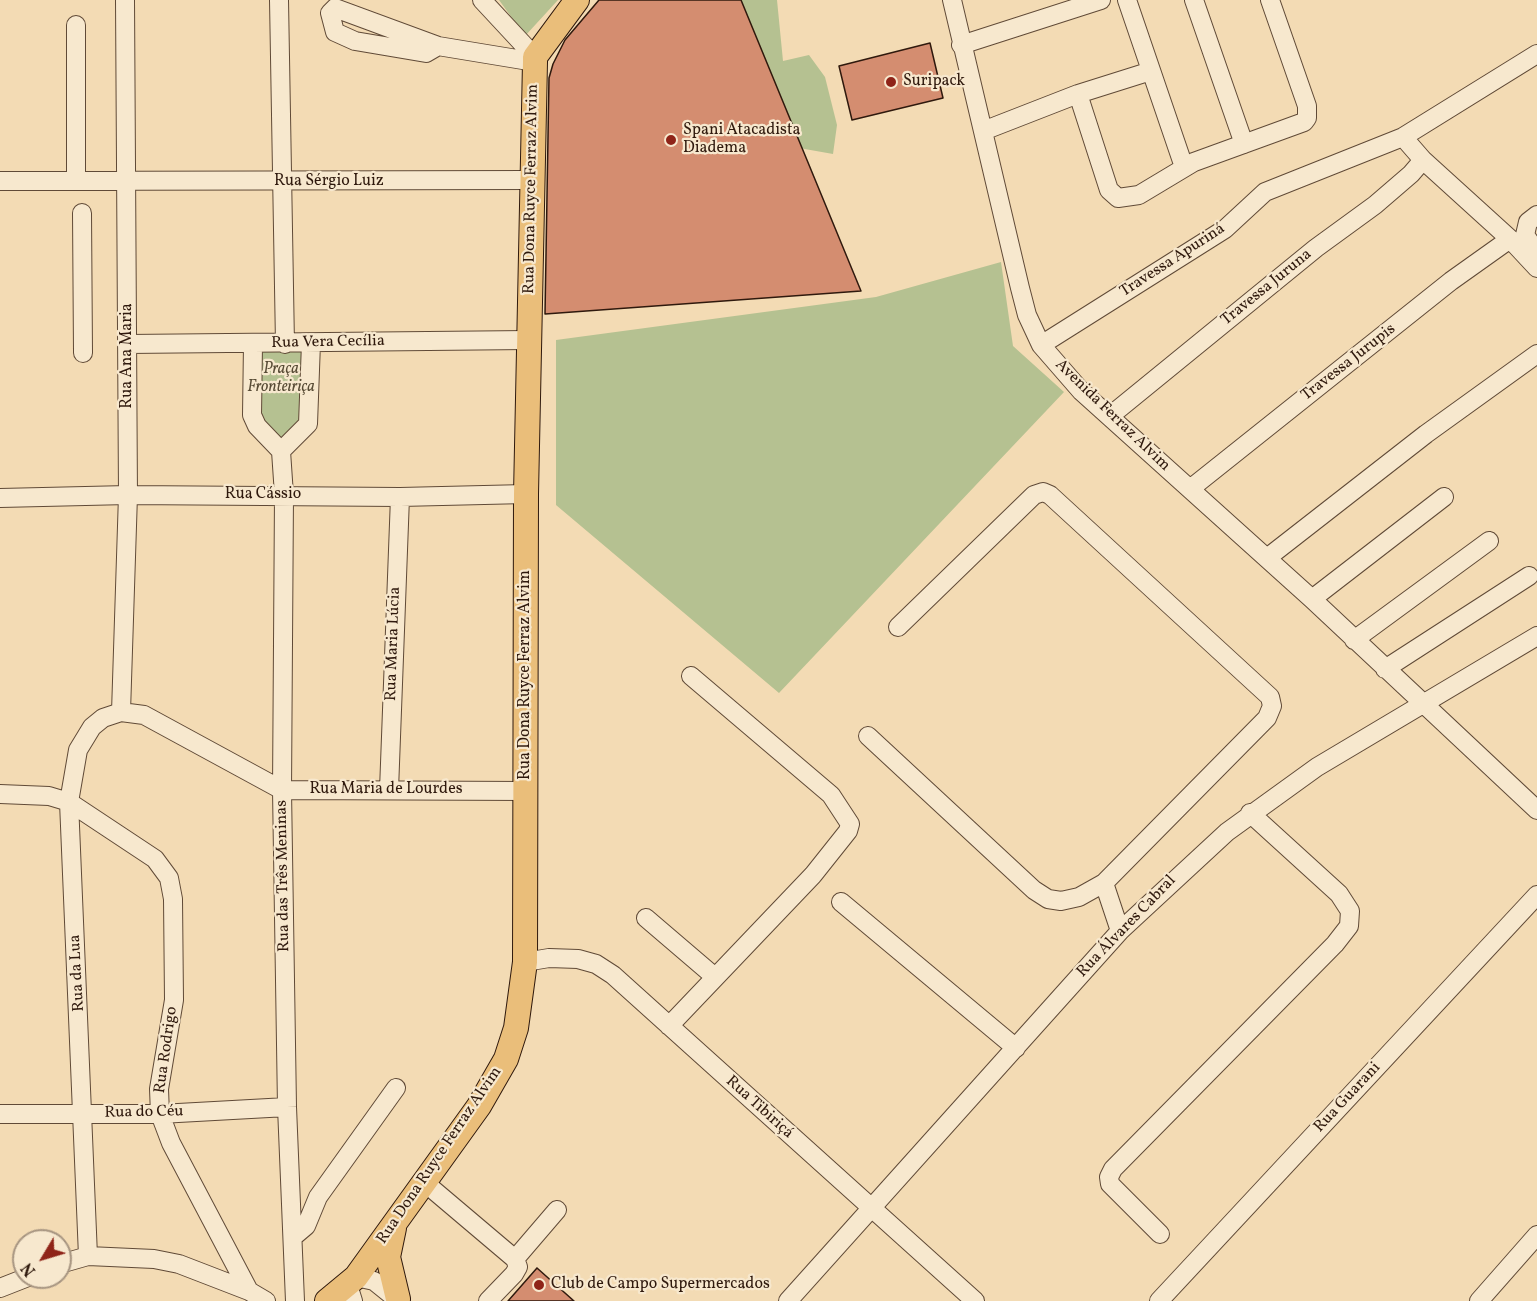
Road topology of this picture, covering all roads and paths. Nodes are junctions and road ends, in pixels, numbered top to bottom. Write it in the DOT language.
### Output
graph roads {
  1 [pos="124,0"];
  2 [pos="279,0"];
  3 [pos="482,0"];
  4 [pos="577,0"];
  5 [pos="952,0"];
  6 [pos="1101,0"];
  7 [pos="1127,0"];
  8 [pos="1194,0"];
  9 [pos="1270,0"];
  10 [pos="76,25"];
  11 [pos="961,45"];
  12 [pos="438,46"];
  13 [pos="1537,54"];
  14 [pos="535,60"];
  15 [pos="1151,71"];
  16 [pos="1078,94"];
  17 [pos="983,130"];
  18 [pos="1403,137"];
  19 [pos="1244,144"];
  20 [pos="1423,160"];
  21 [pos="1184,167"];
  22 [pos="76,180"];
  23 [pos="532,180"];
  24 [pos="0,181"];
  25 [pos="126,182"];
  26 [pos="282,183"];
  27 [pos="82,213"];
  28 [pos="1537,215"];
  29 [pos="1510,239"];
  30 [pos="1537,252"];
  31 [pos="1537,268"];
  32 [pos="528,340"];
  33 [pos="128,344"];
  34 [pos="253,344"];
  35 [pos="285,344"];
  36 [pos="311,344"];
  37 [pos="1041,345"];
  38 [pos="83,353"];
  39 [pos="1537,354"];
  40 [pos="1110,416"];
  41 [pos="281,451"];
  42 [pos="1190,489"];
  43 [pos="526,494"];
  44 [pos="128,495"];
  45 [pos="284,495"];
  46 [pos="400,497"];
  47 [pos="1444,497"];
  48 [pos="0,498"];
  49 [pos="1489,541"];
  50 [pos="1267,558"];
  51 [pos="1529,576"];
  52 [pos="1312,599"];
  53 [pos="898,627"];
  54 [pos="1537,636"];
  55 [pos="1354,640"];
  56 [pos="1384,669"];
  57 [pos="691,676"];
  58 [pos="1421,703"];
  59 [pos="121,712"];
  60 [pos="868,736"];
  61 [pos="282,790"];
  62 [pos="389,790"];
  63 [pos="527,790"];
  64 [pos="0,794"];
  65 [pos="69,802"];
  66 [pos="1537,810"];
  67 [pos="1250,813"];
  68 [pos="1104,883"];
  69 [pos="1537,895"];
  70 [pos="842,902"];
  71 [pos="646,918"];
  72 [pos="1120,931"];
  73 [pos="525,962"];
  74 [pos="715,977"];
  75 [pos="669,1026"];
  76 [pos="1016,1048"];
  77 [pos="396,1088"];
  78 [pos="287,1107"];
  79 [pos="0,1114"];
  80 [pos="84,1114"];
  81 [pos="160,1114"];
  82 [pos="424,1182"];
  83 [pos="872,1209"];
  84 [pos="557,1210"];
  85 [pos="395,1223"];
  86 [pos="1160,1234"];
  87 [pos="1537,1235"];
  88 [pos="293,1237"];
  89 [pos="88,1256"];
  90 [pos="515,1259"];
  91 [pos="72,1261"];
  92 [pos="352,1288"];
  93 [pos="249,1291"];
  94 [pos="398,1300"];
  95 [pos="266,1301"];
  96 [pos="296,1301"];
  97 [pos="327,1301"];
  98 [pos="488,1301"];
  99 [pos="788,1301"];
  100 [pos="975,1301"];
  101 [pos="1159,1301"];
  102 [pos="1479,1301"];
  1 -- 25 [label="street, Rua Ana Maria"];
  2 -- 26 [label="street"];
  3 -- 14 [label="street"];
  4 -- 14 [label="main road"];
  5 -- 11 [label="street, Avenida Ferraz Alvim"];
  6 -- 11 [label="street"];
  7 -- 15 [label="street"];
  8 -- 19 [label="street"];
  9 -- 19 [label="street"];
  10 -- 22 [label="street"];
  11 -- 17 [label="street, Avenida Ferraz Alvim"];
  12 -- 12 [label="street"];
  12 -- 14 [label="street"];
  13 -- 18 [label="street, Travessa Apuriná"];
  14 -- 23 [label="main road, Rua Dona Ruyce Ferraz Alvim"];
  15 -- 16 [label="street"];
  15 -- 21 [label="street"];
  16 -- 17 [label="street"];
  16 -- 21 [label="street"];
  17 -- 37 [label="street, Avenida Ferraz Alvim"];
  18 -- 20 [label="street"];
  18 -- 37 [label="street, Travessa Apuriná"];
  19 -- 21 [label="street"];
  20 -- 29 [label="street"];
  20 -- 40 [label="street, Travessa Juruna"];
  22 -- 24 [label="street, Rua Sérgio Luiz"];
  22 -- 25 [label="street, Rua Sérgio Luiz"];
  23 -- 26 [label="street, Rua Sérgio Luiz"];
  23 -- 32 [label="main road, Rua Dona Ruyce Ferraz Alvim"];
  25 -- 26 [label="street, Rua Sérgio Luiz"];
  25 -- 33 [label="street, Rua Ana Maria"];
  26 -- 35 [label="street"];
  27 -- 38 [label="street"];
  28 -- 30 [label="street"];
  29 -- 31 [label="street"];
  29 -- 42 [label="street, Travessa Jurupis"];
  32 -- 36 [label="street, Rua Vera Cecília"];
  32 -- 43 [label="main road, Rua Dona Ruyce Ferraz Alvim"];
  33 -- 34 [label="street, Rua Vera Cecília"];
  33 -- 44 [label="street, Rua Ana Maria"];
  34 -- 35 [label="street, Rua Vera Cecília"];
  34 -- 41 [label="street"];
  35 -- 36 [label="street, Rua Vera Cecília"];
  36 -- 41 [label="street"];
  37 -- 40 [label="street, Avenida Ferraz Alvim"];
  39 -- 50 [label="street"];
  40 -- 42 [label="street, Avenida Ferraz Alvim"];
  41 -- 45 [label="street, Rua das Três Meninas"];
  42 -- 50 [label="street, Avenida Ferraz Alvim"];
  43 -- 46 [label="street, Rua Cássio"];
  43 -- 63 [label="main road, Rua Dona Ruyce Ferraz Alvim"];
  44 -- 45 [label="street, Rua Cássio"];
  44 -- 48 [label="street, Rua Cássio"];
  44 -- 59 [label="street, Rua Ana Maria"];
  45 -- 46 [label="street, Rua Cássio"];
  45 -- 61 [label="street, Rua das Três Meninas"];
  46 -- 62 [label="street, Rua Maria Lúcia"];
  47 -- 52 [label="street"];
  49 -- 55 [label="street"];
  50 -- 52 [label="street, Avenida Ferraz Alvim"];
  51 -- 56 [label="street"];
  52 -- 55 [label="street, Avenida Ferraz Alvim"];
  53 -- 68 [label="street"];
  54 -- 58 [label="street, Rua Álvares Cabral"];
  55 -- 56 [label="street, Avenida Ferraz Alvim"];
  56 -- 58 [label="street, Avenida Ferraz Alvim"];
  57 -- 74 [label="street"];
  58 -- 66 [label="street, Avenida Ferraz Alvim"];
  58 -- 67 [label="street, Rua Álvares Cabral"];
  59 -- 61 [label="street, Rua Maria de Lourdes"];
  59 -- 65 [label="street, Rua da Lua"];
  60 -- 68 [label="street"];
  61 -- 62 [label="street, Rua Maria de Lourdes"];
  61 -- 78 [label="street, Rua das Três Meninas"];
  62 -- 63 [label="street, Rua Maria de Lourdes"];
  63 -- 73 [label="main road, Rua Dona Ruyce Ferraz Alvim"];
  64 -- 65 [label="street"];
  65 -- 80 [label="street, Rua da Lua"];
  65 -- 81 [label="street, Rua Rodrigo"];
  67 -- 72 [label="street, Rua Álvares Cabral"];
  67 -- 86 [label="street"];
  68 -- 72 [label="street"];
  69 -- 101 [label="street, Rua Guarani"];
  70 -- 76 [label="street"];
  71 -- 74 [label="street"];
  72 -- 76 [label="street, Rua Álvares Cabral"];
  73 -- 75 [label="street, Rua Tibiriçá"];
  73 -- 82 [label="main road, Rua Dona Ruyce Ferraz Alvim"];
  74 -- 75 [label="street"];
  75 -- 83 [label="street, Rua Tibiriçá"];
  76 -- 83 [label="street, Rua Álvares Cabral"];
  77 -- 88 [label="street"];
  78 -- 81 [label="street, Rua do Céu"];
  78 -- 88 [label="street, Rua das Três Meninas"];
  79 -- 80 [label="street, Rua do Céu"];
  80 -- 81 [label="street, Rua do Céu"];
  80 -- 89 [label="street, Rua da Lua"];
  81 -- 93 [label="street, Rua Rodrigo"];
  82 -- 85 [label="main road, Rua Dona Ruyce Ferraz Alvim"];
  82 -- 90 [label="street"];
  83 -- 99 [label="street, Rua Álvares Cabral"];
  83 -- 100 [label="street, Rua Tibiriçá"];
  84 -- 90 [label="street"];
  85 -- 92 [label="main road, Rua Dona Ruyce Ferraz Alvim"];
  85 -- 94 [label="main road"];
  87 -- 102 [label="street"];
  88 -- 96 [label="street, Rua das Três Meninas"];
  89 -- 91 [label="street"];
  89 -- 93 [label="street"];
  90 -- 98 [label="street"];
  92 -- 94 [label="street"];
  92 -- 97 [label="main road, Rua Dona Ruyce Ferraz Alvim"];
  93 -- 95 [label="street"];
}
